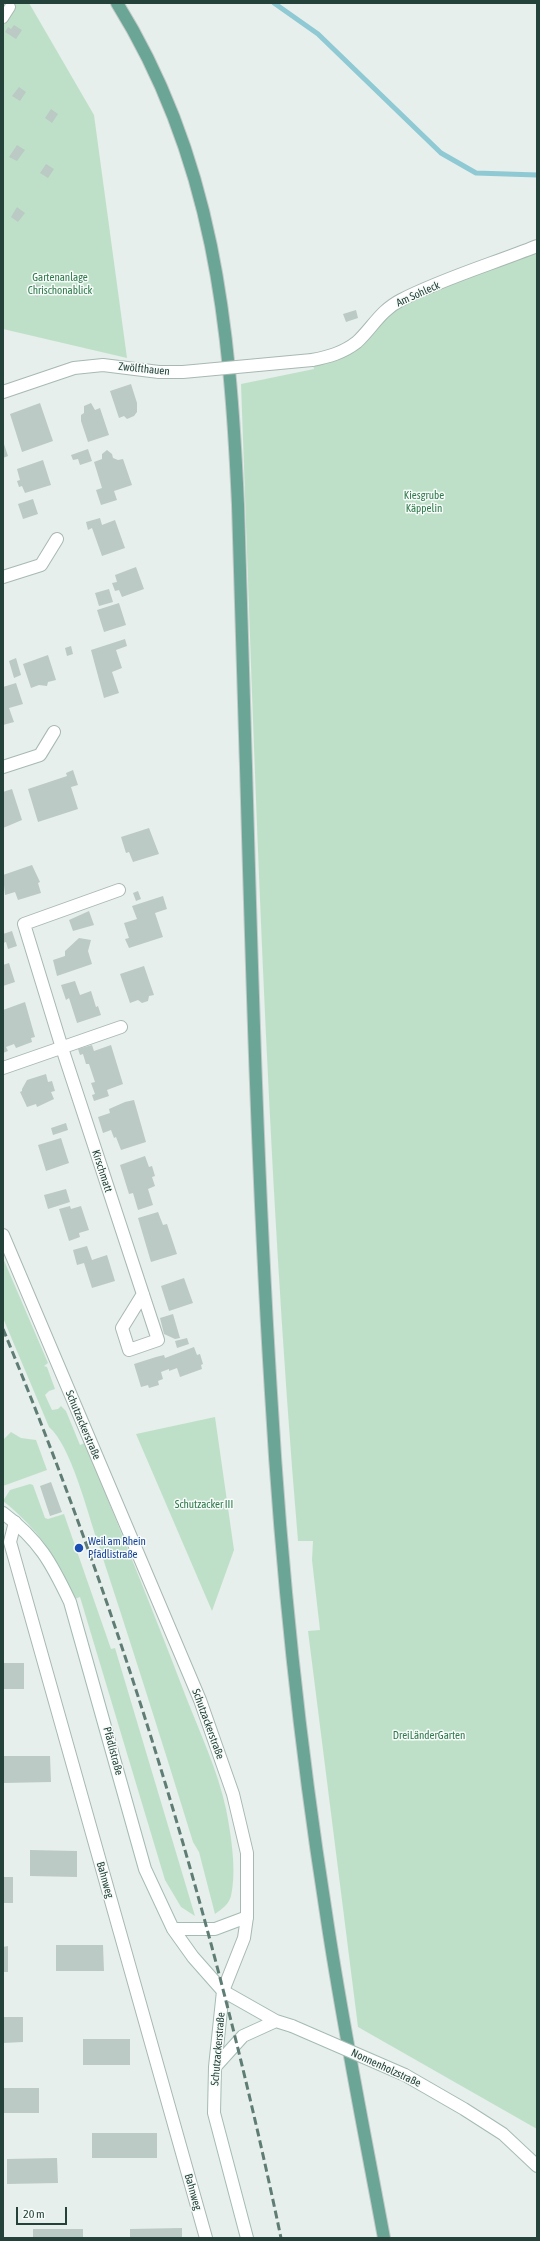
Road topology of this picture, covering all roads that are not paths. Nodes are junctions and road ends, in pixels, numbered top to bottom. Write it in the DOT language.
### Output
graph roads {
  1 [pos="117,3"];
  2 [pos="10,7"];
  3 [pos="3,18"];
  4 [pos="537,246"];
  5 [pos="312,360"];
  6 [pos="3,392"];
  7 [pos="57,539"];
  8 [pos="3,577"];
  9 [pos="54,732"];
  10 [pos="3,767"];
  11 [pos="120,890"];
  12 [pos="121,1027"];
  13 [pos="62,1048"];
  14 [pos="3,1068"];
  15 [pos="3,1235"];
  16 [pos="142,1294"];
  17 [pos="3,1513"];
  18 [pos="16,1522"];
  19 [pos="247,1917"];
  20 [pos="173,1929"];
  21 [pos="224,1991"];
  22 [pos="276,2021"];
  23 [pos="215,2067"];
  24 [pos="537,2166"];
  25 [pos="206,2238"];
  26 [pos="247,2238"];
  27 [pos="384,2238"];
  1 -- 27 [label="main road"];
  2 -- 3 [label="lane"];
  4 -- 5 [label="street, Am Sohleck"];
  5 -- 6 [label="street, Zwölfthauen, bridge"];
  7 -- 8 [label="street"];
  9 -- 10 [label="street"];
  11 -- 13 [label="street, Kirschmatt"];
  12 -- 13 [label="street"];
  13 -- 14 [label="street"];
  13 -- 16 [label="street, Kirschmatt"];
  15 -- 19 [label="street, Schutzackerstraße"];
  17 -- 18 [label="street, Pfädlistraße"];
  18 -- 20 [label="street, Pfädlistraße"];
  18 -- 25 [label="street, Bahnweg"];
  19 -- 20 [label="street"];
  19 -- 21 [label="street, Schutzackerstraße"];
  20 -- 21 [label="street, Pfädlistraße"];
  21 -- 22 [label="street, Nonnenholzstraße"];
  21 -- 23 [label="street, Schutzackerstraße"];
  22 -- 23 [label="street"];
  22 -- 24 [label="street, Nonnenholzstraße, bridge"];
  23 -- 26 [label="street, Schutzackerstraße"];
}
